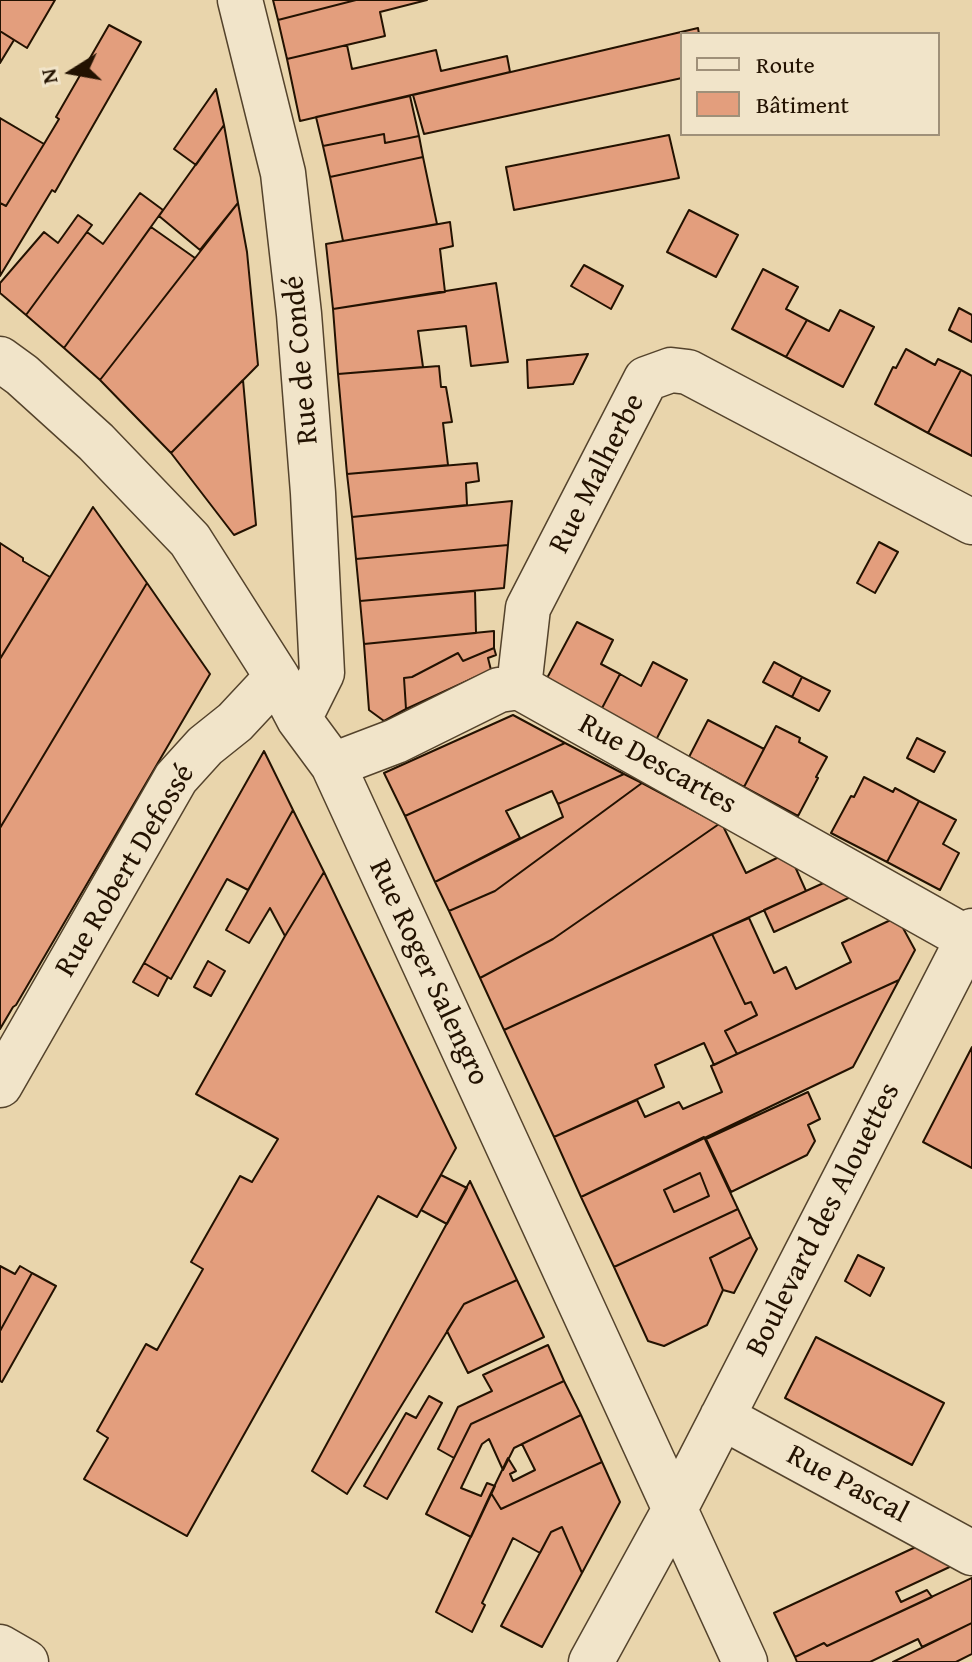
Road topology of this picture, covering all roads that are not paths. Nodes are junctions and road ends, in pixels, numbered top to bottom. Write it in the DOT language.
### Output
graph roads {
  1 [pos="240,0"];
  2 [pos="0,359"];
  3 [pos="972,522"];
  4 [pos="277,677"];
  5 [pos="519,687"];
  6 [pos="299,719"];
  7 [pos="333,765"];
  8 [pos="971,937"];
  9 [pos="0,1085"];
  10 [pos="722,1417"];
  11 [pos="675,1509"];
  12 [pos="972,1553"];
  13 [pos="0,1647"];
  14 [pos="26,1662"];
  15 [pos="591,1662"];
  16 [pos="745,1662"];
  1 -- 6 [label="street, Rue de Condé"];
  2 -- 4 [label="street, Rue Roger Salengro"];
  3 -- 5 [label="street, Rue Malherbe"];
  4 -- 6 [label="street, Rue Roger Salengro"];
  4 -- 9 [label="street, Rue Robert Defossé"];
  5 -- 7 [label="street"];
  5 -- 8 [label="street, Rue Descartes"];
  6 -- 7 [label="street, Rue Roger Salengro"];
  7 -- 11 [label="street, Rue Roger Salengro"];
  8 -- 10 [label="street, Boulevard des Alouettes"];
  10 -- 11 [label="street, Boulevard des Alouettes"];
  10 -- 12 [label="street, Rue Pascal"];
  11 -- 15 [label="street, Boulevard des Alouettes"];
  11 -- 16 [label="street, Rue Roger Salengro"];
  13 -- 14 [label="street"];
}
